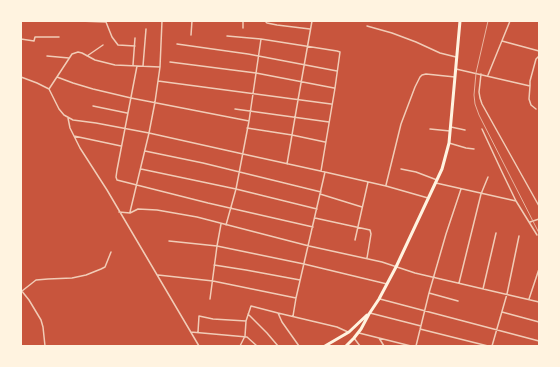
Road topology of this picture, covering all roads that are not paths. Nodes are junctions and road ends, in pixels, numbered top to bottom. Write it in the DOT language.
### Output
graph roads {
  1 [pos="79,21"];
  2 [pos="162,21"];
  3 [pos="192,21"];
  4 [pos="244,21"];
  5 [pos="265,21"];
  6 [pos="312,21"];
  7 [pos="460,21"];
  8 [pos="510,21"];
  9 [pos="106,22"];
  10 [pos="367,26"];
  11 [pos="146,28"];
  12 [pos="243,28"];
  13 [pos="310,29"];
  14 [pos="191,35"];
  15 [pos="227,36"];
  16 [pos="59,38"];
  17 [pos="135,38"];
  18 [pos="21,39"];
  19 [pos="261,39"];
  20 [pos="502,41"];
  21 [pos="177,44"];
  22 [pos="103,45"];
  23 [pos="135,46"];
  24 [pos="307,47"];
  25 [pos="539,51"];
  26 [pos="47,56"];
  27 [pos="87,56"];
  28 [pos="259,56"];
  29 [pos="539,56"];
  30 [pos="457,57"];
  31 [pos="69,58"];
  32 [pos="170,62"];
  33 [pos="304,64"];
  34 [pos="133,66"];
  35 [pos="137,66"];
  36 [pos="143,66"];
  37 [pos="160,67"];
  38 [pos="456,69"];
  39 [pos="338,71"];
  40 [pos="256,73"];
  41 [pos="481,74"];
  42 [pos="487,76"];
  43 [pos="21,77"];
  44 [pos="57,77"];
  45 [pos="455,77"];
  46 [pos="158,81"];
  47 [pos="301,82"];
  48 [pos="530,86"];
  49 [pos="335,88"];
  50 [pos="48,89"];
  51 [pos="254,93"];
  52 [pos="131,98"];
  53 [pos="298,100"];
  54 [pos="155,102"];
  55 [pos="331,104"];
  56 [pos="93,106"];
  57 [pos="235,109"];
  58 [pos="536,109"];
  59 [pos="251,112"];
  60 [pos="128,114"];
  61 [pos="68,118"];
  62 [pos="295,118"];
  63 [pos="249,121"];
  64 [pos="329,122"];
  65 [pos="451,127"];
  66 [pos="248,128"];
  67 [pos="124,129"];
  68 [pos="430,129"];
  69 [pos="482,129"];
  70 [pos="465,130"];
  71 [pos="450,131"];
  72 [pos="149,133"];
  73 [pos="292,135"];
  74 [pos="74,136"];
  75 [pos="325,142"];
  76 [pos="449,143"];
  77 [pos="121,146"];
  78 [pos="474,149"];
  79 [pos="145,151"];
  80 [pos="243,154"];
  81 [pos="287,164"];
  82 [pos="141,169"];
  83 [pos="401,169"];
  84 [pos="320,171"];
  85 [pos="239,172"];
  86 [pos="325,172"];
  87 [pos="488,177"];
  88 [pos="368,182"];
  89 [pos="437,182"];
  90 [pos="137,185"];
  91 [pos="386,186"];
  92 [pos="236,189"];
  93 [pos="461,189"];
  94 [pos="320,193"];
  95 [pos="481,194"];
  96 [pos="429,198"];
  97 [pos="539,199"];
  98 [pos="536,200"];
  99 [pos="516,201"];
  100 [pos="539,206"];
  101 [pos="230,207"];
  102 [pos="362,207"];
  103 [pos="317,209"];
  104 [pos="119,212"];
  105 [pos="130,213"];
  106 [pos="315,218"];
  107 [pos="539,219"];
  108 [pos="530,222"];
  109 [pos="221,224"];
  110 [pos="226,225"];
  111 [pos="313,227"];
  112 [pos="358,228"];
  113 [pos="496,233"];
  114 [pos="537,235"];
  115 [pos="519,236"];
  116 [pos="355,240"];
  117 [pos="169,241"];
  118 [pos="217,246"];
  119 [pos="309,246"];
  120 [pos="539,248"];
  121 [pos="111,252"];
  122 [pos="539,253"];
  123 [pos="367,258"];
  124 [pos="304,264"];
  125 [pos="214,265"];
  126 [pos="396,267"];
  127 [pos="539,269"];
  128 [pos="157,275"];
  129 [pos="434,278"];
  130 [pos="300,280"];
  131 [pos="213,281"];
  132 [pos="459,283"];
  133 [pos="387,284"];
  134 [pos="483,289"];
  135 [pos="21,290"];
  136 [pos="429,293"];
  137 [pos="507,294"];
  138 [pos="296,298"];
  139 [pos="210,299"];
  140 [pos="379,299"];
  141 [pos="529,299"];
  142 [pos="458,301"];
  143 [pos="539,302"];
  144 [pos="424,311"];
  145 [pos="502,312"];
  146 [pos="278,313"];
  147 [pos="248,314"];
  148 [pos="369,314"];
  149 [pos="293,316"];
  150 [pos="246,321"];
  151 [pos="539,322"];
  152 [pos="421,326"];
  153 [pos="420,329"];
  154 [pos="497,330"];
  155 [pos="191,332"];
  156 [pos="198,332"];
  157 [pos="349,332"];
  158 [pos="359,333"];
  159 [pos="245,336"];
  160 [pos="354,338"];
  161 [pos="379,338"];
  162 [pos="539,340"];
  163 [pos="45,346"];
  164 [pos="200,346"];
  165 [pos="240,346"];
  166 [pos="256,346"];
  167 [pos="278,346"];
  168 [pos="299,346"];
  169 [pos="324,346"];
  170 [pos="346,346"];
  171 [pos="360,346"];
  172 [pos="384,346"];
  173 [pos="411,346"];
  174 [pos="416,346"];
  175 [pos="488,346"];
  176 [pos="492,346"];
  1 -- 9 [label="street"];
  2 -- 37 [label="street"];
  3 -- 14 [label="street"];
  4 -- 12 [label="street"];
  5 -- 13 [label="street"];
  6 -- 13 [label="street"];
  7 -- 30 [label="highway"];
  8 -- 20 [label="street"];
  9 -- 23 [label="street"];
  10 -- 30 [label="street"];
  11 -- 36 [label="street"];
  13 -- 24 [label="street"];
  15 -- 19 [label="street"];
  16 -- 18 [label="street"];
  17 -- 23 [label="street"];
  19 -- 24 [label="street"];
  19 -- 28 [label="street"];
  20 -- 25 [label="street"];
  20 -- 42 [label="street"];
  21 -- 28 [label="street"];
  22 -- 27 [label="street"];
  23 -- 34 [label="street"];
  24 -- 33 [label="street"];
  24 -- 39 [label="street"];
  26 -- 31 [label="street"];
  27 -- 31 [label="street"];
  27 -- 34 [label="street"];
  28 -- 33 [label="street"];
  28 -- 40 [label="street"];
  29 -- 48 [label="street"];
  30 -- 38 [label="highway"];
  31 -- 44 [label="street"];
  32 -- 40 [label="street"];
  33 -- 39 [label="street"];
  33 -- 47 [label="street"];
  34 -- 35 [label="street"];
  35 -- 36 [label="street"];
  35 -- 52 [label="street"];
  36 -- 37 [label="street"];
  37 -- 46 [label="street"];
  38 -- 41 [label="street"];
  38 -- 45 [label="highway"];
  39 -- 49 [label="street"];
  40 -- 47 [label="street"];
  40 -- 51 [label="street"];
  41 -- 42 [label="street"];
  41 -- 98 [label="street"];
  42 -- 48 [label="street"];
  43 -- 50 [label="street"];
  44 -- 50 [label="street"];
  44 -- 52 [label="street"];
  45 -- 65 [label="highway"];
  45 -- 91 [label="street"];
  46 -- 51 [label="street"];
  46 -- 54 [label="street"];
  47 -- 49 [label="street"];
  47 -- 53 [label="street"];
  48 -- 58 [label="street"];
  49 -- 55 [label="street"];
  50 -- 61 [label="street"];
  51 -- 53 [label="street"];
  51 -- 59 [label="street"];
  52 -- 54 [label="street"];
  52 -- 60 [label="street"];
  53 -- 55 [label="street"];
  53 -- 62 [label="street"];
  54 -- 63 [label="street"];
  54 -- 72 [label="street"];
  55 -- 64 [label="street"];
  56 -- 60 [label="street"];
  57 -- 59 [label="street"];
  59 -- 62 [label="street"];
  59 -- 63 [label="street"];
  60 -- 67 [label="street"];
  61 -- 67 [label="street"];
  61 -- 74 [label="street"];
  62 -- 64 [label="street"];
  62 -- 73 [label="street"];
  63 -- 66 [label="street"];
  64 -- 75 [label="street"];
  65 -- 70 [label="street"];
  65 -- 71 [label="highway"];
  66 -- 73 [label="street"];
  66 -- 80 [label="street"];
  67 -- 72 [label="street"];
  67 -- 77 [label="street"];
  68 -- 71 [label="street"];
  69 -- 99 [label="street"];
  71 -- 76 [label="highway"];
  72 -- 79 [label="street"];
  72 -- 80 [label="street"];
  73 -- 75 [label="street"];
  73 -- 81 [label="street"];
  74 -- 77 [label="street"];
  74 -- 104 [label="street"];
  75 -- 84 [label="street"];
  76 -- 78 [label="street"];
  76 -- 89 [label="highway"];
  77 -- 90 [label="street"];
  79 -- 82 [label="street"];
  79 -- 85 [label="street"];
  80 -- 81 [label="street"];
  80 -- 85 [label="street"];
  81 -- 84 [label="street"];
  82 -- 90 [label="street"];
  82 -- 92 [label="street"];
  83 -- 89 [label="street"];
  84 -- 86 [label="street"];
  85 -- 92 [label="street"];
  85 -- 94 [label="street"];
  86 -- 88 [label="street"];
  86 -- 94 [label="street"];
  87 -- 95 [label="street"];
  88 -- 91 [label="street"];
  88 -- 102 [label="street"];
  89 -- 93 [label="street"];
  89 -- 96 [label="highway"];
  90 -- 101 [label="street"];
  90 -- 105 [label="street"];
  91 -- 96 [label="street"];
  92 -- 101 [label="street"];
  92 -- 103 [label="street"];
  93 -- 95 [label="street"];
  93 -- 129 [label="street"];
  94 -- 102 [label="street"];
  94 -- 103 [label="street"];
  95 -- 99 [label="street"];
  95 -- 132 [label="street"];
  96 -- 126 [label="highway"];
  97 -- 98 [label="street"];
  98 -- 100 [label="street"];
  99 -- 108 [label="street"];
  101 -- 110 [label="street"];
  101 -- 111 [label="street"];
  102 -- 112 [label="street"];
  103 -- 106 [label="street"];
  104 -- 105 [label="street"];
  104 -- 128 [label="street"];
  105 -- 109 [label="street"];
  106 -- 111 [label="street"];
  106 -- 112 [label="street"];
  107 -- 108 [label="street"];
  108 -- 114 [label="street"];
  109 -- 110 [label="street"];
  109 -- 118 [label="street"];
  110 -- 119 [label="street"];
  111 -- 119 [label="street"];
  112 -- 116 [label="street"];
  112 -- 123 [label="street"];
  113 -- 134 [label="street"];
  115 -- 137 [label="street"];
  117 -- 118 [label="street"];
  118 -- 124 [label="street"];
  118 -- 125 [label="street"];
  119 -- 123 [label="street"];
  119 -- 124 [label="street"];
  120 -- 122 [label="street"];
  121 -- 135 [label="street"];
  123 -- 126 [label="street"];
  124 -- 130 [label="street"];
  124 -- 133 [label="street"];
  125 -- 130 [label="street"];
  125 -- 131 [label="street"];
  126 -- 129 [label="street"];
  126 -- 133 [label="highway"];
  127 -- 141 [label="street"];
  128 -- 131 [label="street"];
  128 -- 155 [label="street"];
  129 -- 132 [label="street"];
  129 -- 136 [label="street"];
  130 -- 138 [label="street"];
  131 -- 138 [label="street"];
  131 -- 139 [label="street"];
  132 -- 134 [label="street"];
  133 -- 140 [label="highway"];
  134 -- 137 [label="street"];
  135 -- 163 [label="street"];
  136 -- 142 [label="street"];
  136 -- 144 [label="street"];
  137 -- 141 [label="street"];
  137 -- 145 [label="street"];
  138 -- 149 [label="street"];
  140 -- 144 [label="street"];
  140 -- 148 [label="highway"];
  141 -- 143 [label="street"];
  144 -- 152 [label="street"];
  144 -- 154 [label="street"];
  145 -- 151 [label="street"];
  145 -- 154 [label="street"];
  146 -- 147 [label="street"];
  146 -- 149 [label="street"];
  146 -- 168 [label="street"];
  147 -- 150 [label="street"];
  147 -- 167 [label="street"];
  148 -- 152 [label="street"];
  148 -- 157 [label="highway"];
  148 -- 158 [label="highway"];
  149 -- 157 [label="street"];
  150 -- 156 [label="street"];
  150 -- 159 [label="street"];
  152 -- 153 [label="street"];
  153 -- 174 [label="street"];
  153 -- 175 [label="street"];
  154 -- 162 [label="street"];
  154 -- 176 [label="street"];
  155 -- 156 [label="street"];
  155 -- 164 [label="street"];
  156 -- 159 [label="street"];
  157 -- 169 [label="highway"];
  158 -- 160 [label="highway"];
  158 -- 161 [label="street"];
  159 -- 165 [label="street"];
  159 -- 166 [label="street"];
  160 -- 170 [label="highway"];
  160 -- 171 [label="street"];
  161 -- 172 [label="street"];
  161 -- 173 [label="street"];
}
